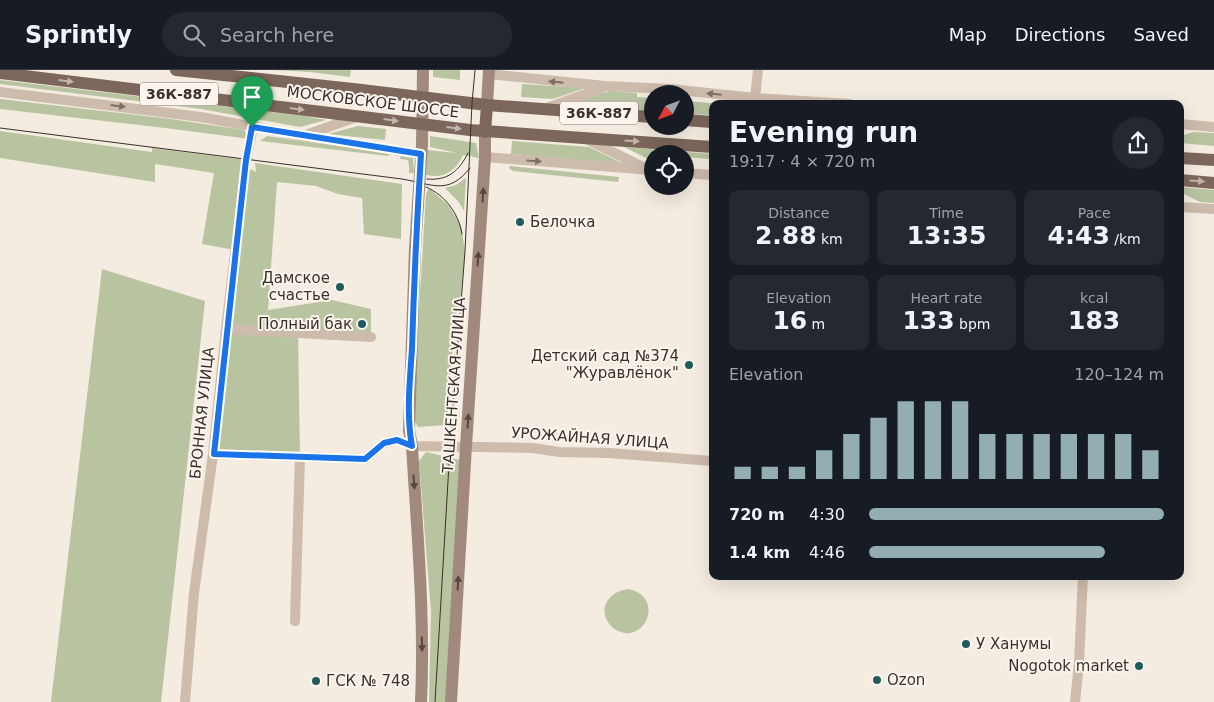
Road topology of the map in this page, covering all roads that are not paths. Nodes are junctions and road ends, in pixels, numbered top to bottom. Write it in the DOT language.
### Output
graph roads {
  1 [pos="176,70"];
  2 [pos="423,70"];
  3 [pos="758,70"];
  4 [pos="489,72"];
  5 [pos="0,73"];
  6 [pos="605,86"];
  7 [pos="0,92"];
  8 [pos="423,98"];
  9 [pos="755,98"];
  10 [pos="787,100"];
  11 [pos="487,105"];
  12 [pos="546,109"];
  13 [pos="359,116"];
  14 [pos="644,116"];
  15 [pos="694,121"];
  16 [pos="709,122"];
  17 [pos="1184,124"];
  18 [pos="422,125"];
  19 [pos="1192,125"];
  20 [pos="252,127"];
  21 [pos="1214,127"];
  22 [pos="1184,128"];
  23 [pos="486,132"];
  24 [pos="303,136"];
  25 [pos="583,138"];
  26 [pos="709,147"];
  27 [pos="421,154"];
  28 [pos="486,157"];
  29 [pos="1184,158"];
  30 [pos="1214,160"];
  31 [pos="644,167"];
  32 [pos="644,169"];
  33 [pos="694,174"];
  34 [pos="709,175"];
  35 [pos="1184,180"];
  36 [pos="1214,182"];
  37 [pos="1184,206"];
  38 [pos="1214,209"];
  39 [pos="226,329"];
  40 [pos="371,337"];
  41 [pos="412,446"];
  42 [pos="466,446"];
  43 [pos="214,454"];
  44 [pos="300,457"];
  45 [pos="709,461"];
  46 [pos="1083,580"];
  47 [pos="295,620"];
  48 [pos="186,702"];
  49 [pos="421,702"];
  50 [pos="451,702"];
  51 [pos="1074,702"];
  1 -- 8 [label="main road, МОСКОВСКОЕ ШОССЕ / 36К-887"];
  2 -- 8 [label="main road"];
  3 -- 9 [label="street"];
  6 -- 4 [label="street, one-way"];
  4 -- 11 [label="main road, ТАШКЕНТСКАЯ УЛИЦА"];
  5 -- 13 [label="main road, МОСКОВСКОЕ ШОССЕ / 36К-887, one-way"];
  9 -- 6 [label="street, one-way"];
  6 -- 12 [label="street"];
  7 -- 20 [label="street, one-way"];
  8 -- 11 [label="main road, МОСКОВСКОЕ ШОССЕ / 36К-887"];
  8 -- 18 [label="main road"];
  9 -- 10 [label="street"];
  11 -- 12 [label="main road, МОСКОВСКОЕ ШОССЕ / 36К-887"];
  11 -- 23 [label="main road, ТАШКЕНТСКАЯ УЛИЦА"];
  12 -- 14 [label="main road, МОСКОВСКОЕ ШОССЕ / 36К-887"];
  13 -- 18 [label="main road, МОСКОВСКОЕ ШОССЕ / 36К-887, one-way"];
  13 -- 24 [label="street"];
  15 -- 16 [label="main road"];
  17 -- 19 [label="street"];
  18 -- 23 [label="main road, МОСКОВСКОЕ ШОССЕ / 36К-887, one-way"];
  18 -- 27 [label="main road"];
  19 -- 21 [label="street"];
  19 -- 22 [label="street"];
  20 -- 24 [label="street"];
  20 -- 39 [label="street, БРОННАЯ УЛИЦА"];
  23 -- 25 [label="main road, МОСКОВСКОЕ ШОССЕ / 36К-887"];
  23 -- 28 [label="main road, ТАШКЕНТСКАЯ УЛИЦА"];
  24 -- 27 [label="street"];
  25 -- 26 [label="main road, МОСКОВСКОЕ ШОССЕ / 36К-887, one-way"];
  25 -- 31 [label="street"];
  27 -- 41 [label="main road"];
  28 -- 32 [label="street, one-way"];
  42 -- 28 [label="main road, ТАШКЕНТСКАЯ УЛИЦА, one-way"];
  29 -- 30 [label="main road"];
  33 -- 34 [label="street"];
  35 -- 36 [label="main road, one-way"];
  37 -- 38 [label="street"];
  39 -- 40 [label="street"];
  39 -- 43 [label="street, БРОННАЯ УЛИЦА"];
  41 -- 42 [label="street, УРОЖАЙНАЯ УЛИЦА"];
  41 -- 44 [label="street"];
  41 -- 49 [label="main road, one-way"];
  42 -- 45 [label="street, УРОЖАЙНАЯ УЛИЦА"];
  50 -- 42 [label="main road, ТАШКЕНТСКАЯ УЛИЦА, one-way"];
  43 -- 44 [label="street"];
  43 -- 48 [label="street, БРОННАЯ УЛИЦА"];
  44 -- 47 [label="street"];
  46 -- 51 [label="street"];
}
